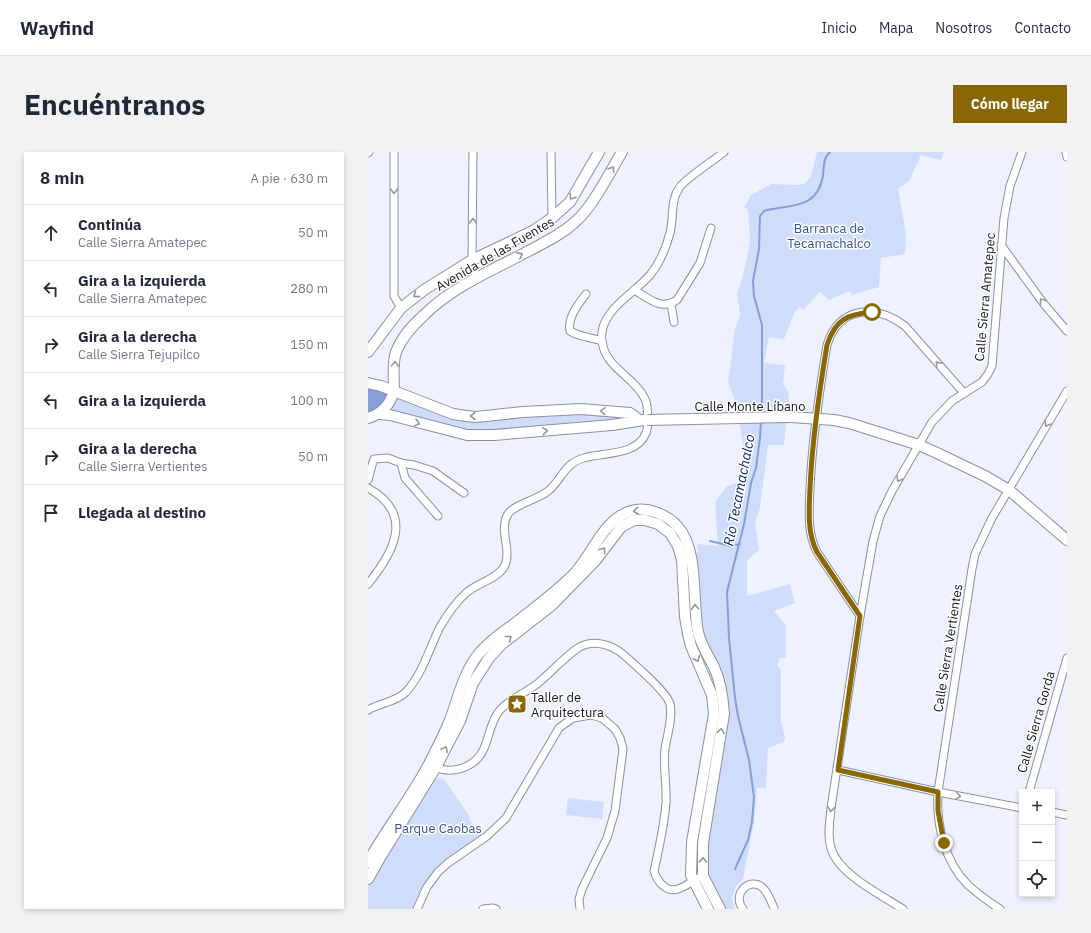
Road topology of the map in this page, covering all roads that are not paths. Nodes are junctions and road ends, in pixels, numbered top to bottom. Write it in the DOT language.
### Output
graph roads {
  1 [pos="394,152"];
  2 [pos="473,152"];
  3 [pos="551,152"];
  4 [pos="600,152"];
  5 [pos="622,152"];
  6 [pos="724,152"];
  7 [pos="1022,152"];
  8 [pos="1066,152"];
  9 [pos="1067,157"];
  10 [pos="552,218"];
  11 [pos="711,228"];
  12 [pos="1001,245"];
  13 [pos="472,260"];
  14 [pos="478,277"];
  15 [pos="634,290"];
  16 [pos="586,294"];
  17 [pos="671,304"];
  18 [pos="401,308"];
  19 [pos="674,322"];
  20 [pos="1067,331"];
  21 [pos="602,341"];
  22 [pos="368,352"];
  23 [pos="368,383"];
  24 [pos="394,391"];
  25 [pos="1067,391"];
  26 [pos="964,393"];
  27 [pos="379,414"];
  28 [pos="368,418"];
  29 [pos="815,419"];
  30 [pos="643,420"];
  31 [pos="919,445"];
  32 [pos="401,463"];
  33 [pos="368,480"];
  34 [pos="368,488"];
  35 [pos="1009,490"];
  36 [pos="464,493"];
  37 [pos="438,516"];
  38 [pos="610,532"];
  39 [pos="1067,540"];
  40 [pos="368,584"];
  41 [pos="860,616"];
  42 [pos="1067,658"];
  43 [pos="714,668"];
  44 [pos="704,673"];
  45 [pos="368,710"];
  46 [pos="432,766"];
  47 [pos="838,770"];
  48 [pos="1030,789"];
  49 [pos="938,792"];
  50 [pos="1019,807"];
  51 [pos="1055,813"];
  52 [pos="1067,815"];
  53 [pos="368,862"];
  54 [pos="703,876"];
  55 [pos="368,879"];
  56 [pos="693,881"];
  57 [pos="774,908"];
  58 [pos="417,909"];
  59 [pos="483,909"];
  60 [pos="496,909"];
  61 [pos="580,909"];
  62 [pos="708,909"];
  63 [pos="720,909"];
  64 [pos="743,909"];
  65 [pos="903,909"];
  66 [pos="999,909"];
  1 -- 18 [label="street, one-way"];
  13 -- 2 [label="street, one-way"];
  3 -- 10 [label="street"];
  4 -- 10 [label="main road, Avenida de las Fuentes, one-way"];
  14 -- 5 [label="main road, Avenida de las Fuentes, one-way"];
  6 -- 15 [label="street"];
  7 -- 12 [label="street, Calle Sierra Amatepec"];
  8 -- 9 [label="street"];
  10 -- 13 [label="main road, Avenida de las Fuentes"];
  11 -- 17 [label="street"];
  20 -- 12 [label="street, one-way"];
  12 -- 26 [label="street, Calle Sierra Amatepec"];
  13 -- 14 [label="street"];
  13 -- 18 [label="main road, Avenida de las Fuentes, one-way"];
  24 -- 14 [label="main road, Avenida de las Fuentes, one-way"];
  15 -- 17 [label="street"];
  15 -- 21 [label="street"];
  16 -- 21 [label="street"];
  17 -- 19 [label="street"];
  18 -- 22 [label="main road, Avenida de las Fuentes"];
  21 -- 45 [label="street"];
  23 -- 24 [label="main road, Calle Monte Líbano"];
  24 -- 27 [label="main road, Avenida de las Fuentes"];
  30 -- 24 [label="main road, Calle Monte Líbano, one-way"];
  25 -- 35 [label="street, Calle Sierra Vertientes, one-way"];
  26 -- 29 [label="street, one-way"];
  26 -- 31 [label="street, Calle Sierra Amatepec"];
  27 -- 28 [label="main road"];
  27 -- 30 [label="main road, Calle Monte Líbano, one-way"];
  29 -- 30 [label="main road, Calle Monte Líbano, bridge"];
  29 -- 31 [label="main road, Calle Monte Líbano"];
  29 -- 41 [label="street"];
  31 -- 35 [label="main road, Calle Monte Líbano"];
  31 -- 41 [label="street, Calle Sierra Amatepec, one-way"];
  32 -- 33 [label="street"];
  32 -- 36 [label="street"];
  32 -- 37 [label="street"];
  34 -- 40 [label="street"];
  35 -- 39 [label="main road, Calle Monte Líbano"];
  35 -- 49 [label="street, Calle Sierra Vertientes"];
  43 -- 38 [label="main road, one-way"];
  38 -- 44 [label="main road, one-way"];
  38 -- 46 [label="main road"];
  41 -- 47 [label="street, Calle Sierra Amatepec"];
  42 -- 48 [label="street, Calle Sierra Gorda"];
  43 -- 44 [label="main road"];
  54 -- 43 [label="main road, one-way"];
  44 -- 56 [label="main road"];
  46 -- 53 [label="main road"];
  46 -- 55 [label="main road"];
  46 -- 56 [label="street"];
  47 -- 49 [label="street"];
  47 -- 65 [label="street, one-way"];
  49 -- 50 [label="street, one-way"];
  49 -- 66 [label="street, Calle Sierra Vertientes"];
  51 -- 52 [label="street"];
  54 -- 56 [label="street"];
  54 -- 63 [label="main road"];
  56 -- 62 [label="main road"];
  57 -- 64 [label="street"];
  58 -- 61 [label="street"];
  59 -- 60 [label="street"];
}
